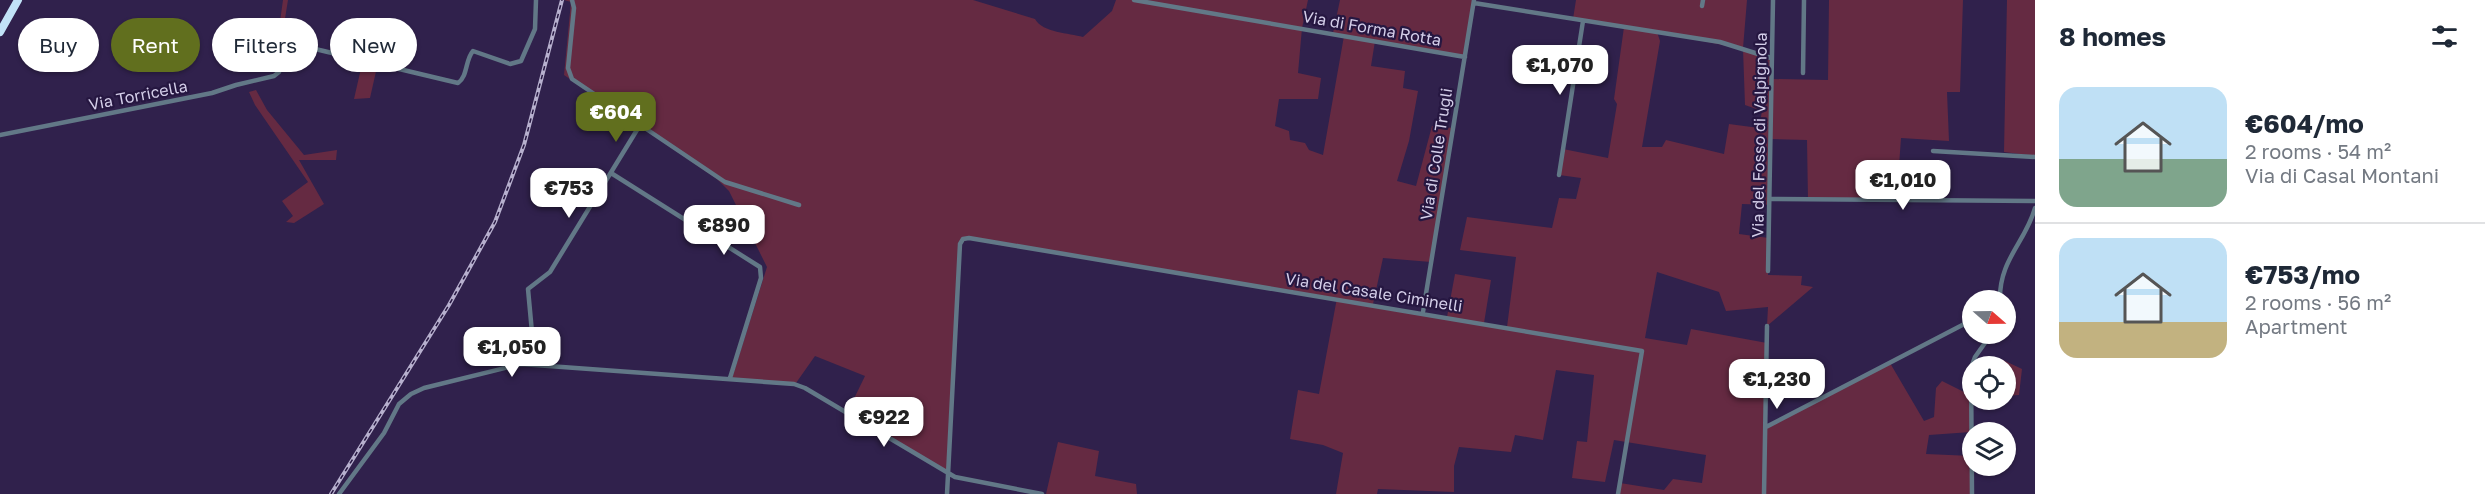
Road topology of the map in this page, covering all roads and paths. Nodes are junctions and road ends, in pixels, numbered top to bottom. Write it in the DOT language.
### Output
graph roads {
  1 [pos="12,0"];
  2 [pos="18,0"];
  3 [pos="536,0"];
  4 [pos="572,0"];
  5 [pos="1134,0"];
  6 [pos="1703,0"];
  7 [pos="1773,0"];
  8 [pos="1804,0"];
  9 [pos="1474,1"];
  10 [pos="1702,6"];
  11 [pos="0,21"];
  12 [pos="1583,21"];
  13 [pos="0,32"];
  14 [pos="1465,57"];
  15 [pos="1771,58"];
  16 [pos="1803,73"];
  17 [pos="640,125"];
  18 [pos="0,135"];
  19 [pos="1933,151"];
  20 [pos="2035,157"];
  21 [pos="611,173"];
  22 [pos="1559,175"];
  23 [pos="1771,199"];
  24 [pos="2035,201"];
  25 [pos="799,205"];
  26 [pos="2035,208"];
  27 [pos="1768,271"];
  28 [pos="2000,290"];
  29 [pos="1423,312"];
  30 [pos="1962,325"];
  31 [pos="1767,326"];
  32 [pos="1984,344"];
  33 [pos="535,364"];
  34 [pos="730,378"];
  35 [pos="1766,427"];
  36 [pos="948,474"];
  37 [pos="339,494"];
  38 [pos="946,494"];
  39 [pos="1042,494"];
  40 [pos="1618,494"];
  41 [pos="1764,494"];
  42 [pos="1972,494"];
  1 -- 11 [label="highway"];
  2 -- 13 [label="highway"];
  3 -- 18 [label="street, Via Torricella"];
  4 -- 17 [label="street"];
  5 -- 14 [label="street, Via di Forma Rotta"];
  6 -- 10 [label="street"];
  7 -- 15 [label="street, Via del Fosso di Valpignola"];
  8 -- 16 [label="street"];
  9 -- 12 [label="street"];
  9 -- 14 [label="street, Via di Colle Trugli"];
  12 -- 15 [label="street"];
  12 -- 22 [label="street"];
  14 -- 29 [label="street, Via di Colle Trugli"];
  15 -- 23 [label="street, Via del Fosso di Valpignola"];
  17 -- 21 [label="street"];
  17 -- 25 [label="street"];
  19 -- 20 [label="street"];
  21 -- 33 [label="street"];
  21 -- 34 [label="street"];
  23 -- 24 [label="street"];
  23 -- 27 [label="street, Via del Fosso di Valpignola"];
  26 -- 28 [label="street"];
  29 -- 36 [label="street, Via del Casale Ciminelli"];
  29 -- 40 [label="street, Via del Casale Ciminelli"];
  30 -- 35 [label="street"];
  31 -- 35 [label="street"];
  32 -- 42 [label="street"];
  33 -- 34 [label="street"];
  33 -- 37 [label="street"];
  34 -- 36 [label="street"];
  35 -- 41 [label="street"];
  36 -- 38 [label="street"];
  36 -- 39 [label="street"];
}
